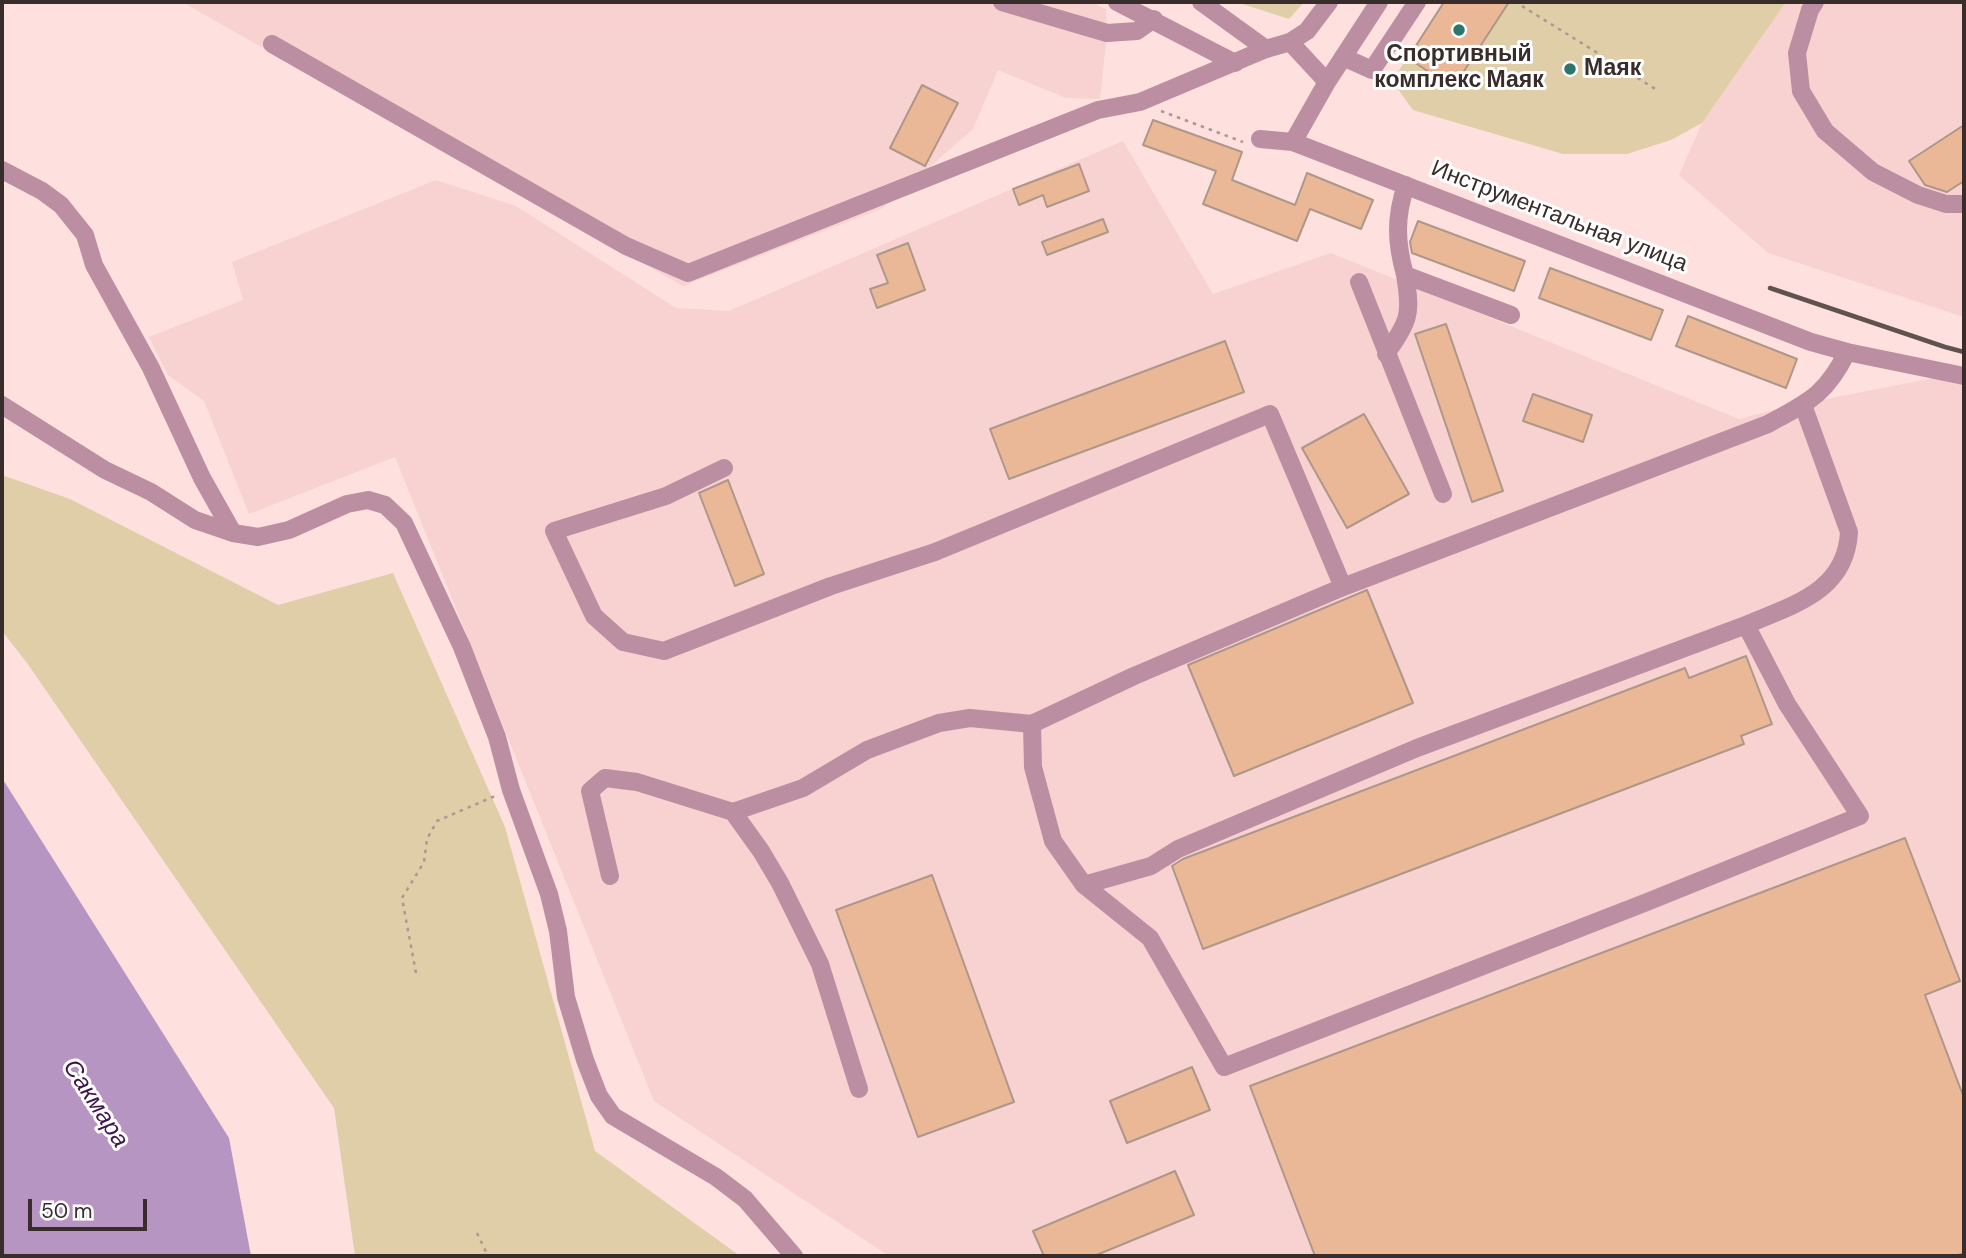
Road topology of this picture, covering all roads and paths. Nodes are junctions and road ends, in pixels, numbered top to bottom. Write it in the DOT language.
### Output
graph roads {
  1 [pos="1002,2"];
  2 [pos="1117,2"];
  3 [pos="1201,2"];
  4 [pos="1329,2"];
  5 [pos="1379,2"];
  6 [pos="1417,2"];
  7 [pos="1815,2"];
  8 [pos="1522,6"];
  9 [pos="1154,19"];
  10 [pos="1290,42"];
  11 [pos="272,44"];
  12 [pos="1266,49"];
  13 [pos="1343,57"];
  14 [pos="1235,64"];
  15 [pos="1327,82"];
  16 [pos="1657,90"];
  17 [pos="1140,102"];
  18 [pos="1260,139"];
  19 [pos="1293,142"];
  20 [pos="2,170"];
  21 [pos="1406,185"];
  22 [pos="1964,204"];
  23 [pos="1405,275"];
  24 [pos="1359,282"];
  25 [pos="1511,315"];
  26 [pos="1847,352"];
  27 [pos="1386,354"];
  28 [pos="1964,376"];
  29 [pos="2,405"];
  30 [pos="1803,405"];
  31 [pos="724,468"];
  32 [pos="1443,494"];
  33 [pos="233,533"];
  34 [pos="1343,587"];
  35 [pos="1746,625"];
  36 [pos="1032,724"];
  37 [pos="511,790"];
  38 [pos="733,812"];
  39 [pos="610,876"];
  40 [pos="1084,885"];
  41 [pos="415,973"];
  42 [pos="859,1089"];
  43 [pos="477,1233"];
  44 [pos="488,1256"];
  45 [pos="794,1256"];
  1 -- 9 [label="street"];
  2 -- 9 [label="street"];
  3 -- 12 [label="street"];
  4 -- 10 [label="street"];
  5 -- 13 [label="street"];
  6 -- 13 [label="street"];
  7 -- 22 [label="street"];
  8 -- 16 [label="path"];
  9 -- 14 [label="street"];
  10 -- 12 [label="street"];
  10 -- 15 [label="street"];
  11 -- 17 [label="street"];
  12 -- 14 [label="street"];
  13 -- 15 [label="street"];
  14 -- 17 [label="street"];
  15 -- 19 [label="street"];
  17 -- 18 [label="path"];
  18 -- 19 [label="street, Инструментальная улица"];
  19 -- 21 [label="street, Инструментальная улица"];
  20 -- 33 [label="street"];
  21 -- 23 [label="street"];
  21 -- 26 [label="street, Инструментальная улица"];
  23 -- 25 [label="street"];
  23 -- 27 [label="street"];
  24 -- 27 [label="street"];
  26 -- 28 [label="street, Инструментальная улица"];
  26 -- 30 [label="street"];
  27 -- 32 [label="street"];
  29 -- 33 [label="street"];
  30 -- 34 [label="street"];
  30 -- 35 [label="street"];
  31 -- 34 [label="street"];
  33 -- 37 [label="street"];
  34 -- 36 [label="street"];
  35 -- 40 [label="street"];
  35 -- 40 [label="street"];
  36 -- 38 [label="street"];
  36 -- 40 [label="street"];
  37 -- 41 [label="path"];
  37 -- 45 [label="street"];
  38 -- 39 [label="street"];
  38 -- 42 [label="street"];
  43 -- 44 [label="path"];
}
